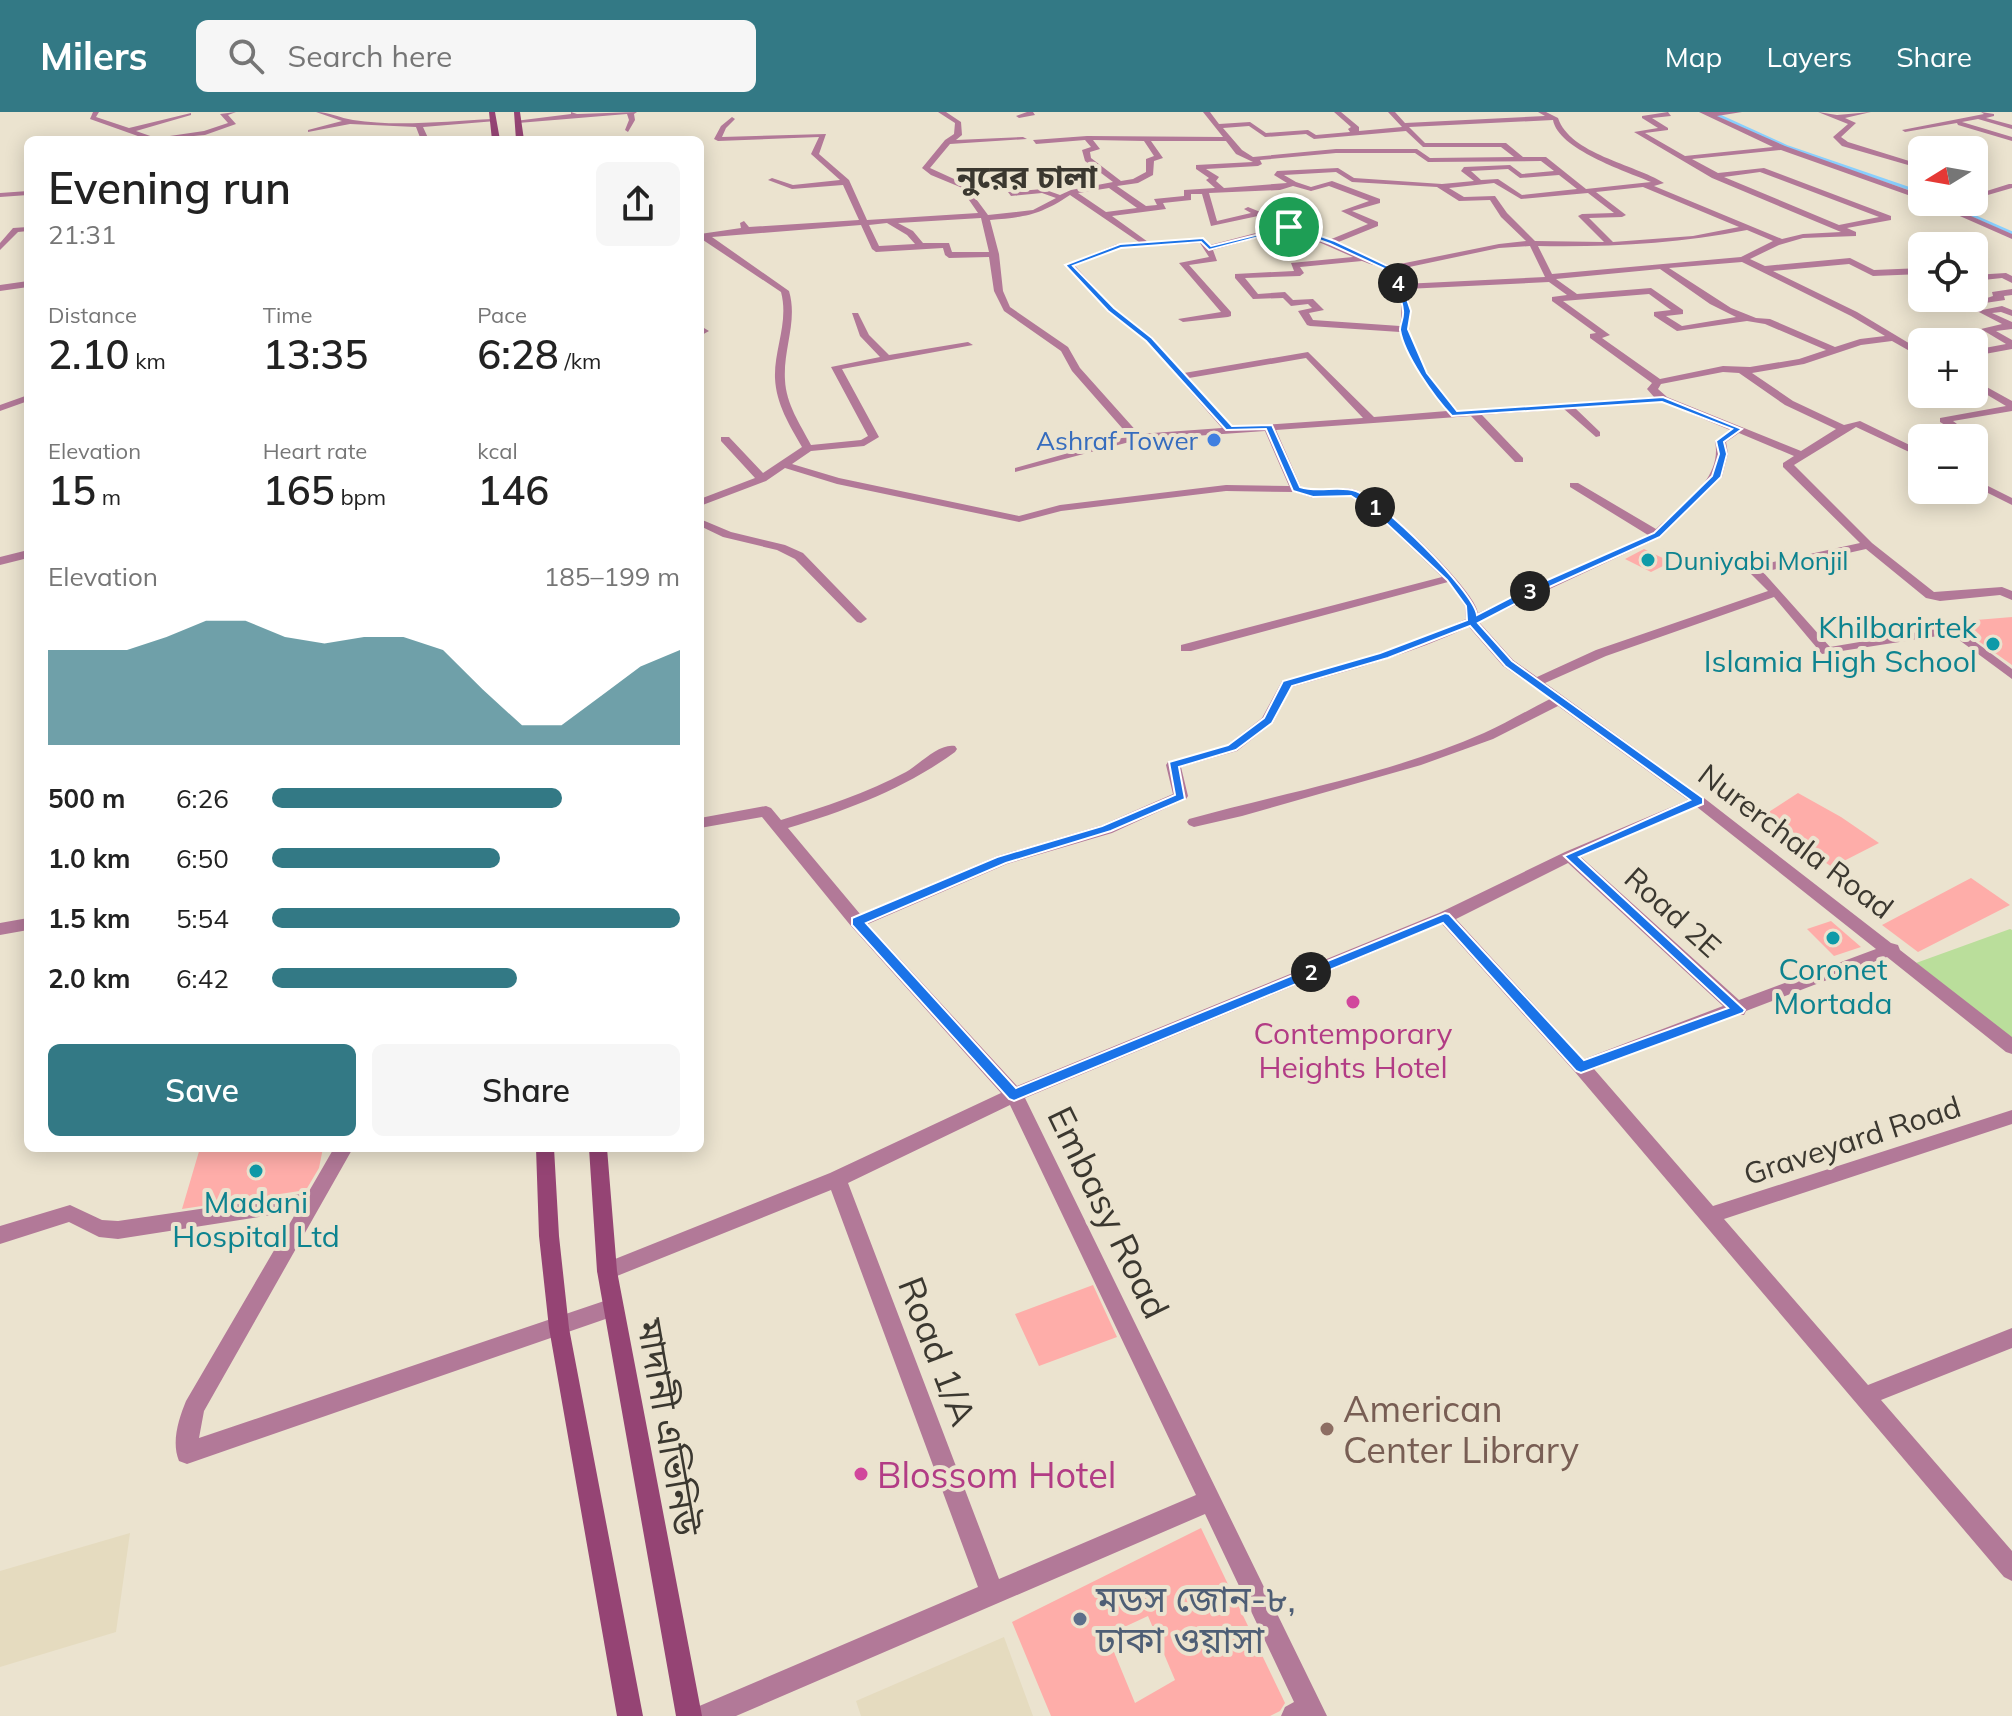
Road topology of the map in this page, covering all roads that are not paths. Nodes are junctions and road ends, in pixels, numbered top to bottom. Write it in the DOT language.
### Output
graph roads {
  1 [pos="96,112"];
  2 [pos="233,112"];
  3 [pos="319,112"];
  4 [pos="463,112"];
  5 [pos="632,112"];
  6 [pos="941,112"];
  7 [pos="1030,112"];
  8 [pos="1206,112"];
  9 [pos="1216,112"];
  10 [pos="1337,112"];
  11 [pos="1391,112"];
  12 [pos="1541,112"];
  13 [pos="1663,112"];
  14 [pos="1739,112"];
  15 [pos="1821,112"];
  16 [pos="1868,112"];
  17 [pos="1712,113"];
  18 [pos="189,114"];
  19 [pos="574,114"];
  20 [pos="1982,115"];
  21 [pos="492,116"];
  22 [pos="517,116"];
  23 [pos="1019,116"];
  24 [pos="1838,117"];
  25 [pos="1553,118"];
  26 [pos="732,119"];
  27 [pos="351,122"];
  28 [pos="1953,122"];
  29 [pos="462,123"];
  30 [pos="419,125"];
  31 [pos="1218,126"];
  32 [pos="1405,127"];
  33 [pos="2012,127"];
  34 [pos="131,130"];
  35 [pos="628,130"];
  36 [pos="1905,130"];
  37 [pos="310,131"];
  38 [pos="1358,133"];
  39 [pos="146,136"];
  40 [pos="179,136"];
  41 [pos="423,136"];
  42 [pos="495,136"];
  43 [pos="520,136"];
  44 [pos="1087,138"];
  45 [pos="1023,139"];
  46 [pos="1146,139"];
  47 [pos="1228,139"];
  48 [pos="2012,139"];
  49 [pos="948,142"];
  50 [pos="1036,142"];
  51 [pos="1784,145"];
  52 [pos="1683,158"];
  53 [pos="1252,159"];
  54 [pos="1521,159"];
  55 [pos="1908,163"];
  56 [pos="1261,164"];
  57 [pos="1908,165"];
  58 [pos="1886,170"];
  59 [pos="1277,173"];
  60 [pos="1561,173"];
  61 [pos="1873,173"];
  62 [pos="1863,175"];
  63 [pos="1715,176"];
  64 [pos="772,180"];
  65 [pos="846,182"];
  66 [pos="1479,182"];
  67 [pos="1293,184"];
  68 [pos="1644,184"];
  69 [pos="1116,185"];
  70 [pos="1908,185"];
  71 [pos="1441,186"];
  72 [pos="1988,186"];
  73 [pos="2012,186"];
  74 [pos="1997,188"];
  75 [pos="1586,190"];
  76 [pos="1071,192"];
  77 [pos="1205,192"];
  78 [pos="1224,192"];
  79 [pos="24,193"];
  80 [pos="1908,193"];
  81 [pos="1011,194"];
  82 [pos="1988,194"];
  83 [pos="0,195"];
  84 [pos="1060,197"];
  85 [pos="1521,197"];
  86 [pos="1492,198"];
  87 [pos="1144,209"];
  88 [pos="1248,209"];
  89 [pos="1258,214"];
  90 [pos="1104,215"];
  91 [pos="984,216"];
  92 [pos="1970,216"];
  93 [pos="1979,216"];
  94 [pos="887,220"];
  95 [pos="865,222"];
  96 [pos="1289,227"];
  97 [pos="1842,227"];
  98 [pos="2009,227"];
  99 [pos="1747,228"];
  100 [pos="24,229"];
  101 [pos="704,236"];
  102 [pos="704,237"];
  103 [pos="2012,237"];
  104 [pos="1780,241"];
  105 [pos="1144,242"];
  106 [pos="1332,242"];
  107 [pos="1533,243"];
  108 [pos="1611,245"];
  109 [pos="921,246"];
  110 [pos="0,248"];
  111 [pos="1209,248"];
  112 [pos="995,254"];
  113 [pos="1367,257"];
  114 [pos="1743,259"];
  115 [pos="1663,268"];
  116 [pos="1389,269"];
  117 [pos="1765,269"];
  118 [pos="1908,270"];
  119 [pos="1988,277"];
  120 [pos="1550,278"];
  121 [pos="2012,280"];
  122 [pos="24,285"];
  123 [pos="1400,287"];
  124 [pos="0,288"];
  125 [pos="2012,292"];
  126 [pos="1575,297"];
  127 [pos="1988,300"];
  128 [pos="1988,302"];
  129 [pos="2007,311"];
  130 [pos="855,315"];
  131 [pos="1749,318"];
  132 [pos="1183,319"];
  133 [pos="1404,329"];
  134 [pos="1894,338"];
  135 [pos="968,345"];
  136 [pos="1908,346"];
  137 [pos="2011,346"];
  138 [pos="1834,350"];
  139 [pos="1988,350"];
  140 [pos="886,358"];
  141 [pos="1742,370"];
  142 [pos="1182,376"];
  143 [pos="1658,382"];
  144 [pos="1988,391"];
  145 [pos="1663,399"];
  146 [pos="24,400"];
  147 [pos="1567,406"];
  148 [pos="2012,406"];
  149 [pos="1,410"];
  150 [pos="1524,410"];
  151 [pos="1473,412"];
  152 [pos="1455,414"];
  153 [pos="1370,419"];
  154 [pos="1950,424"];
  155 [pos="1526,425"];
  156 [pos="1269,427"];
  157 [pos="1229,429"];
  158 [pos="1738,429"];
  159 [pos="1844,429"];
  160 [pos="1596,434"];
  161 [pos="1136,437"];
  162 [pos="725,439"];
  163 [pos="808,448"];
  164 [pos="1908,448"];
  165 [pos="1804,456"];
  166 [pos="1519,460"];
  167 [pos="785,465"];
  168 [pos="1019,470"];
  169 [pos="762,479"];
  170 [pos="1574,485"];
  171 [pos="1296,489"];
  172 [pos="1988,489"];
  173 [pos="704,501"];
  174 [pos="2012,502"];
  175 [pos="704,524"];
  176 [pos="1657,535"];
  177 [pos="1868,545"];
  178 [pos="24,555"];
  179 [pos="0,561"];
  180 [pos="1451,578"];
  181 [pos="1776,592"];
  182 [pos="2012,596"];
  183 [pos="861,619"];
  184 [pos="1472,622"];
  185 [pos="1186,648"];
  186 [pos="2012,675"];
  187 [pos="1535,683"];
  188 [pos="1557,701"];
  189 [pos="950,749"];
  190 [pos="1699,801"];
  191 [pos="704,822"];
  192 [pos="1194,822"];
  193 [pos="780,825"];
  194 [pos="1570,856"];
  195 [pos="1445,917"];
  196 [pos="857,922"];
  197 [pos="24,925"];
  198 [pos="0,929"];
  199 [pos="1892,949"];
  200 [pos="1738,1010"];
  201 [pos="2012,1047"];
  202 [pos="1581,1067"];
  203 [pos="1014,1095"];
  204 [pos="2012,1117"];
  205 [pos="342,1152"];
  206 [pos="545,1152"];
  207 [pos="598,1152"];
  208 [pos="837,1179"];
  209 [pos="316,1200"];
  210 [pos="1709,1216"];
  211 [pos="0,1235"];
  212 [pos="607,1271"];
  213 [pos="613,1307"];
  214 [pos="559,1328"];
  215 [pos="2012,1338"];
  216 [pos="1863,1397"];
  217 [pos="1211,1500"];
  218 [pos="2012,1569"];
  219 [pos="992,1592"];
  220 [pos="1306,1713"];
  221 [pos="630,1716"];
  222 [pos="689,1716"];
  223 [pos="706,1716"];
  1 -- 34 [label="street"];
  2 -- 40 [label="street"];
  3 -- 27 [label="street"];
  4 -- 29 [label="street"];
  5 -- 19 [label="street"];
  5 -- 35 [label="street"];
  6 -- 49 [label="street"];
  7 -- 23 [label="street"];
  8 -- 9 [label="street"];
  8 -- 31 [label="street"];
  10 -- 38 [label="street"];
  11 -- 32 [label="street"];
  12 -- 25 [label="street"];
  13 -- 52 [label="street"];
  14 -- 17 [label="street"];
  15 -- 24 [label="street"];
  16 -- 24 [label="street"];
  17 -- 51 [label="street"];
  17 -- 51 [label="street"];
  18 -- 34 [label="street"];
  19 -- 22 [label="street"];
  20 -- 28 [label="street"];
  20 -- 33 [label="street"];
  21 -- 22 [label="main road"];
  21 -- 29 [label="street"];
  21 -- 42 [label="main road"];
  22 -- 43 [label="main road"];
  24 -- 55 [label="street"];
  25 -- 32 [label="street"];
  25 -- 68 [label="street"];
  26 -- 65 [label="street"];
  27 -- 30 [label="street"];
  27 -- 37 [label="street"];
  28 -- 36 [label="street"];
  28 -- 48 [label="street"];
  29 -- 30 [label="street"];
  30 -- 41 [label="street"];
  31 -- 38 [label="street"];
  31 -- 47 [label="street"];
  32 -- 38 [label="street"];
  32 -- 54 [label="street"];
  34 -- 39 [label="street"];
  44 -- 46 [label="street"];
  44 -- 50 [label="street"];
  44 -- 69 [label="street"];
  45 -- 49 [label="street"];
  46 -- 47 [label="street"];
  46 -- 69 [label="street"];
  47 -- 53 [label="street"];
  49 -- 91 [label="street"];
  51 -- 52 [label="street"];
  51 -- 61 [label="street"];
  51 -- 62 [label="street"];
  52 -- 63 [label="street"];
  53 -- 54 [label="street"];
  53 -- 56 [label="street"];
  54 -- 60 [label="street"];
  56 -- 59 [label="street"];
  56 -- 78 [label="street"];
  57 -- 58 [label="street"];
  59 -- 67 [label="street"];
  59 -- 71 [label="street"];
  60 -- 66 [label="street"];
  60 -- 75 [label="street"];
  61 -- 62 [label="street"];
  61 -- 70 [label="street"];
  62 -- 80 [label="street"];
  63 -- 97 [label="street"];
  63 -- 97 [label="street"];
  64 -- 65 [label="street"];
  65 -- 95 [label="street"];
  66 -- 71 [label="street"];
  66 -- 85 [label="street"];
  67 -- 78 [label="street"];
  67 -- 106 [label="street"];
  68 -- 75 [label="street"];
  68 -- 99 [label="street"];
  69 -- 76 [label="street"];
  69 -- 87 [label="street"];
  71 -- 86 [label="street"];
  72 -- 74 [label="street"];
  73 -- 74 [label="street"];
  74 -- 82 [label="street"];
  75 -- 85 [label="street"];
  75 -- 108 [label="street"];
  76 -- 84 [label="street"];
  76 -- 90 [label="street"];
  77 -- 78 [label="street"];
  77 -- 87 [label="street"];
  77 -- 89 [label="street"];
  79 -- 83 [label="street"];
  81 -- 84 [label="street"];
  84 -- 91 [label="street"];
  85 -- 86 [label="street"];
  86 -- 107 [label="street"];
  87 -- 90 [label="street"];
  88 -- 89 [label="street"];
  89 -- 96 [label="street"];
  90 -- 105 [label="street"];
  91 -- 94 [label="street"];
  91 -- 112 [label="street"];
  92 -- 103 [label="street"];
  93 -- 98 [label="street"];
  94 -- 95 [label="street"];
  94 -- 109 [label="street"];
  95 -- 101 [label="street"];
  95 -- 109 [label="street"];
  96 -- 106 [label="street"];
  96 -- 111 [label="street"];
  97 -- 104 [label="street"];
  99 -- 104 [label="street"];
  99 -- 108 [label="street"];
  100 -- 110 [label="street"];
  102 -- 163 [label="street"];
  104 -- 114 [label="street"];
  105 -- 111 [label="street"];
  105 -- 142 [label="street"];
  106 -- 113 [label="street"];
  107 -- 108 [label="street"];
  107 -- 116 [label="street"];
  107 -- 120 [label="street"];
  109 -- 112 [label="street"];
  111 -- 132 [label="street"];
  112 -- 161 [label="street"];
  113 -- 116 [label="street"];
  113 -- 133 [label="street"];
  114 -- 115 [label="street"];
  114 -- 117 [label="street"];
  115 -- 120 [label="street"];
  115 -- 131 [label="street"];
  116 -- 123 [label="street"];
  117 -- 118 [label="street"];
  117 -- 134 [label="street"];
  119 -- 121 [label="street"];
  120 -- 123 [label="street"];
  120 -- 126 [label="street"];
  122 -- 124 [label="street"];
  123 -- 133 [label="street"];
  125 -- 127 [label="street"];
  126 -- 131 [label="street"];
  126 -- 143 [label="street"];
  128 -- 129 [label="street"];
  129 -- 137 [label="street"];
  130 -- 140 [label="street"];
  131 -- 138 [label="street"];
  133 -- 152 [label="street"];
  134 -- 136 [label="street"];
  134 -- 138 [label="street"];
  135 -- 140 [label="street"];
  137 -- 139 [label="street"];
  138 -- 141 [label="street"];
  140 -- 163 [label="street"];
  141 -- 143 [label="street"];
  141 -- 159 [label="street"];
  142 -- 153 [label="street"];
  142 -- 157 [label="street"];
  143 -- 145 [label="street"];
  144 -- 148 [label="street"];
  145 -- 147 [label="street"];
  145 -- 158 [label="street"];
  146 -- 149 [label="street"];
  147 -- 150 [label="street"];
  147 -- 160 [label="street"];
  148 -- 154 [label="street"];
  150 -- 151 [label="street"];
  150 -- 155 [label="street"];
  151 -- 152 [label="street"];
  151 -- 166 [label="street"];
  152 -- 153 [label="street"];
  153 -- 156 [label="street"];
  156 -- 157 [label="street"];
  156 -- 171 [label="street"];
  157 -- 161 [label="street"];
  158 -- 165 [label="street"];
  158 -- 176 [label="street"];
  159 -- 164 [label="street"];
  159 -- 165 [label="street"];
  161 -- 168 [label="street"];
  162 -- 169 [label="street"];
  163 -- 167 [label="street"];
  165 -- 177 [label="street"];
  167 -- 169 [label="street"];
  167 -- 171 [label="street, Nurerchala Road"];
  169 -- 173 [label="street"];
  170 -- 176 [label="street"];
  171 -- 180 [label="street, Nurerchala Road"];
  172 -- 174 [label="street"];
  175 -- 183 [label="street"];
  176 -- 184 [label="street"];
  177 -- 181 [label="street"];
  177 -- 182 [label="street"];
  178 -- 179 [label="street"];
  180 -- 184 [label="street, Nurerchala Road"];
  180 -- 185 [label="street"];
  181 -- 186 [label="street"];
  181 -- 187 [label="street"];
  184 -- 187 [label="street, Nurerchala Road"];
  184 -- 196 [label="street"];
  187 -- 188 [label="street, Nurerchala Road"];
  188 -- 190 [label="street, Nurerchala Road"];
  188 -- 192 [label="street"];
  189 -- 193 [label="street"];
  190 -- 194 [label="street"];
  190 -- 199 [label="street, Nurerchala Road"];
  191 -- 193 [label="street"];
  193 -- 196 [label="street, Embasy Road"];
  194 -- 195 [label="street"];
  194 -- 200 [label="street, Road 2E"];
  195 -- 202 [label="street"];
  195 -- 203 [label="street"];
  196 -- 203 [label="street, Embasy Road"];
  197 -- 198 [label="street"];
  199 -- 200 [label="street"];
  199 -- 201 [label="street, Nurerchala Road"];
  200 -- 202 [label="street"];
  202 -- 210 [label="street"];
  203 -- 208 [label="street"];
  203 -- 217 [label="street, Embasy Road"];
  204 -- 210 [label="street, Graveyard Road"];
  205 -- 209 [label="street"];
  206 -- 214 [label="main road"];
  207 -- 212 [label="main road, মাদানী এভিনিউ"];
  208 -- 212 [label="street"];
  208 -- 219 [label="street, Road 1/A"];
  209 -- 211 [label="street"];
  209 -- 214 [label="street"];
  210 -- 216 [label="street"];
  212 -- 213 [label="main road, মাদানী এভিনিউ"];
  213 -- 214 [label="street"];
  213 -- 222 [label="main road, মাদানী এভিনিউ"];
  214 -- 221 [label="main road"];
  215 -- 216 [label="street"];
  216 -- 218 [label="street"];
  217 -- 219 [label="street"];
  217 -- 220 [label="street, Embasy Road"];
  219 -- 223 [label="street"];
}
